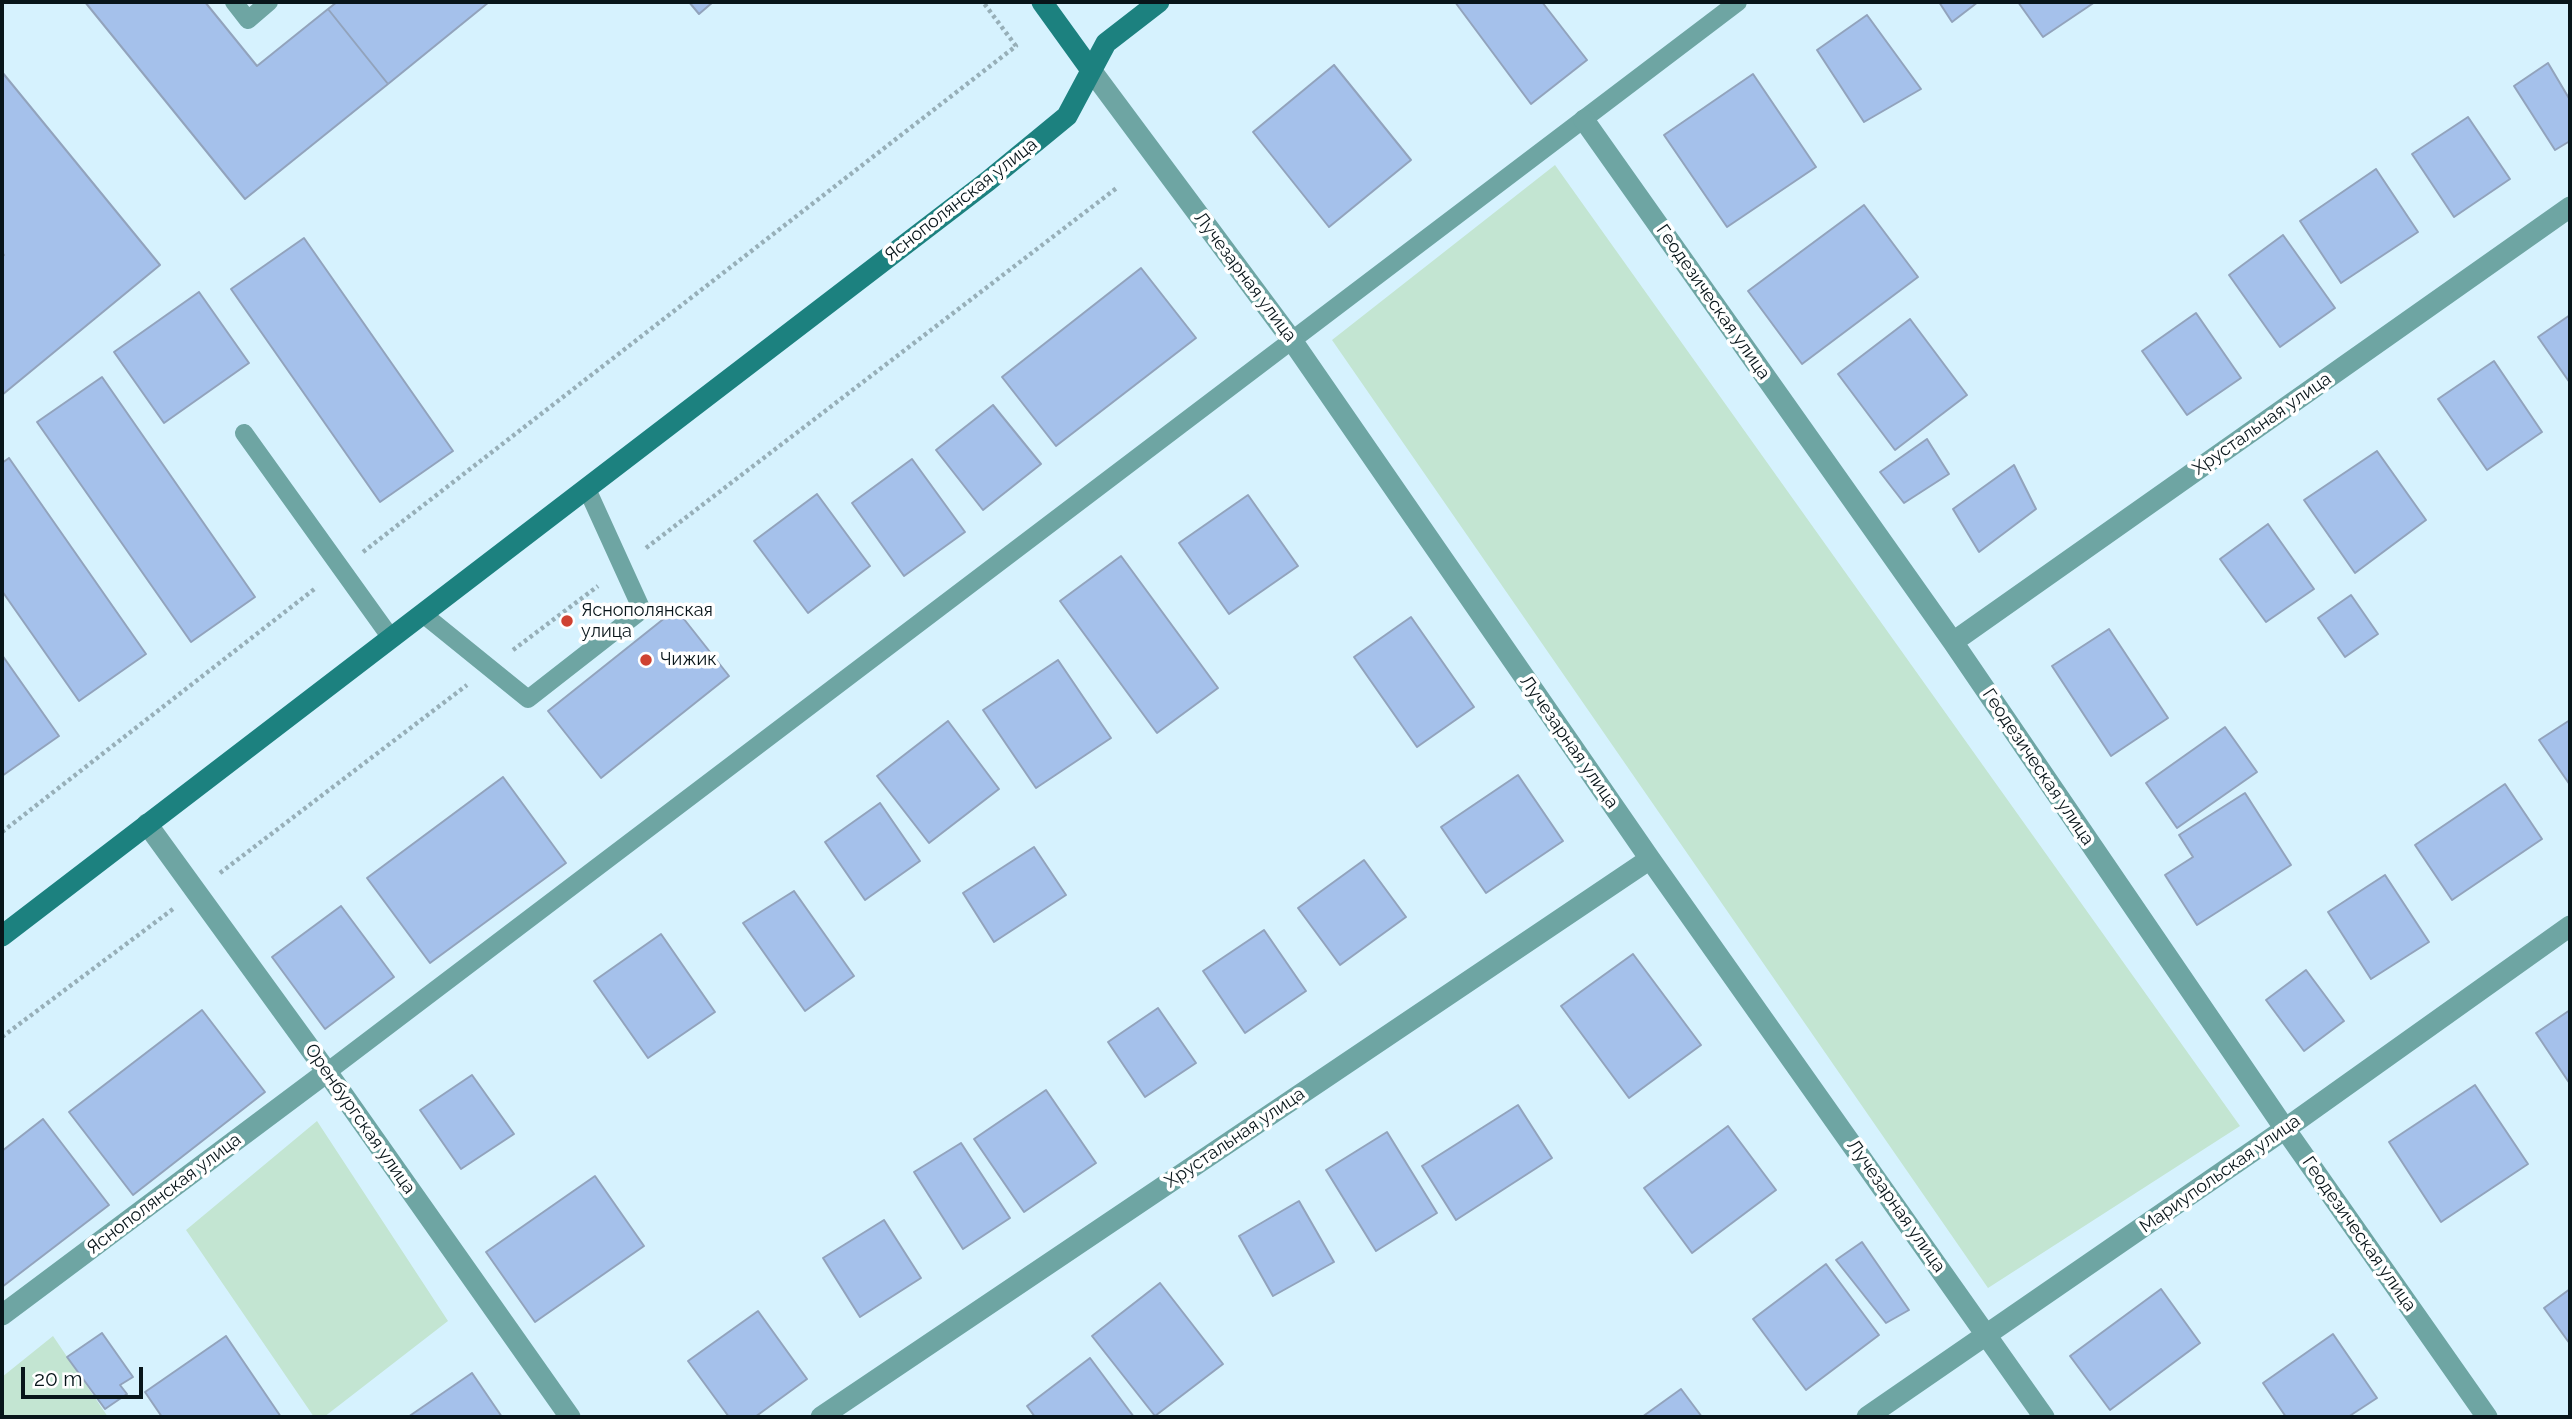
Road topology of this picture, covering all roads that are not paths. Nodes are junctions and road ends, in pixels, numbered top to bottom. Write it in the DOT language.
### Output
graph roads {
  1 [pos="234,2"];
  2 [pos="269,2"];
  3 [pos="1042,2"];
  4 [pos="1160,2"];
  5 [pos="1738,2"];
  6 [pos="1091,70"];
  7 [pos="1584,120"];
  8 [pos="2570,207"];
  9 [pos="1291,340"];
  10 [pos="244,433"];
  11 [pos="587,489"];
  12 [pos="423,614"];
  13 [pos="391,638"];
  14 [pos="1953,642"];
  15 [pos="147,824"];
  16 [pos="1650,859"];
  17 [pos="2570,926"];
  18 [pos="2,936"];
  19 [pos="327,1072"];
  20 [pos="2285,1129"];
  21 [pos="2,1315"];
  22 [pos="1987,1334"];
  23 [pos="570,1417"];
  24 [pos="821,1417"];
  25 [pos="1867,1417"];
  26 [pos="2044,1417"];
  27 [pos="2487,1417"];
  1 -- 2 [label="lane"];
  3 -- 6 [label="street"];
  4 -- 6 [label="street, Яснополянская улица"];
  5 -- 7 [label="lane"];
  6 -- 9 [label="street, Лучезарная улица"];
  6 -- 11 [label="street, Яснополянская улица"];
  7 -- 9 [label="lane"];
  7 -- 14 [label="street, Геодезическая улица"];
  8 -- 14 [label="street, Хрустальная улица"];
  9 -- 16 [label="street, Лучезарная улица"];
  9 -- 19 [label="lane"];
  10 -- 13 [label="lane"];
  11 -- 12 [label="street, Яснополянская улица"];
  11 -- 12 [label="lane"];
  12 -- 13 [label="street, Яснополянская улица"];
  13 -- 15 [label="street, Яснополянская улица"];
  14 -- 20 [label="street, Геодезическая улица"];
  15 -- 18 [label="street, Яснополянская улица"];
  15 -- 19 [label="street, Оренбургская улица"];
  16 -- 22 [label="street, Лучезарная улица"];
  16 -- 24 [label="street, Хрустальная улица"];
  17 -- 20 [label="street, Мариупольская улица"];
  19 -- 21 [label="street, Яснополянская улица"];
  19 -- 23 [label="street, Оренбургская улица"];
  20 -- 22 [label="street, Мариупольская улица"];
  20 -- 27 [label="street, Геодезическая улица"];
  22 -- 25 [label="street, Мариупольская улица"];
  22 -- 26 [label="street, Лучезарная улица"];
}
